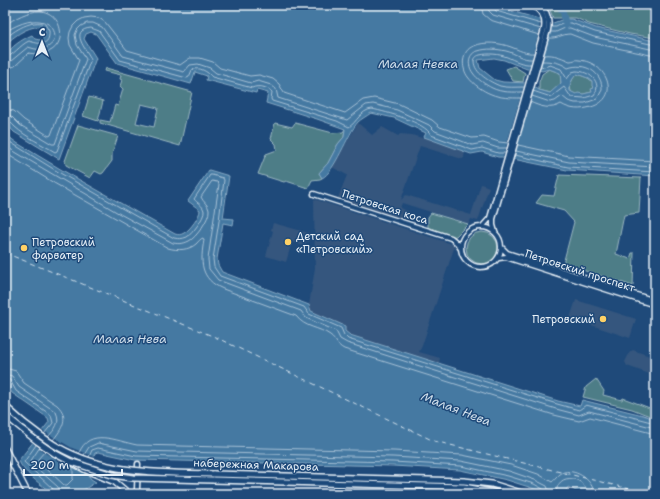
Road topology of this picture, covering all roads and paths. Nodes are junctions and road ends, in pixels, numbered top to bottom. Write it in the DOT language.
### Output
graph roads {
  1 [pos="530,5"];
  2 [pos="539,5"];
  3 [pos="547,21"];
  4 [pos="509,158"];
  5 [pos="314,194"];
  6 [pos="482,227"];
  7 [pos="495,232"];
  8 [pos="464,236"];
  9 [pos="451,238"];
  10 [pos="502,248"];
  11 [pos="461,250"];
  12 [pos="498,258"];
  13 [pos="655,301"];
  14 [pos="655,305"];
  15 [pos="5,406"];
  16 [pos="5,415"];
  17 [pos="5,449"];
  18 [pos="5,456"];
  19 [pos="72,462"];
  20 [pos="138,464"];
  21 [pos="213,477"];
  22 [pos="24,494"];
  23 [pos="28,494"];
  24 [pos="129,494"];
  25 [pos="138,494"];
  26 [pos="502,494"];
  27 [pos="524,494"];
  1 -- 3 [label="street"];
  2 -- 3 [label="street"];
  3 -- 4 [label="street"];
  4 -- 6 [label="street"];
  4 -- 7 [label="street"];
  5 -- 9 [label="street, Петровская коса"];
  6 -- 7 [label="street"];
  6 -- 8 [label="street"];
  7 -- 10 [label="street"];
  8 -- 9 [label="street, Петровская коса"];
  8 -- 11 [label="street"];
  9 -- 11 [label="street"];
  10 -- 12 [label="street"];
  10 -- 13 [label="street, Петровский проспект"];
  11 -- 12 [label="street"];
  12 -- 14 [label="street, Петровский проспект"];
  15 -- 21 [label="main road, набережная Макарова, bridge"];
  16 -- 19 [label="main road, набережная Макарова"];
  17 -- 23 [label="main road"];
  18 -- 22 [label="main road"];
  19 -- 21 [label="main road, набережная Макарова, bridge"];
  19 -- 24 [label="main road, bridge"];
  20 -- 25 [label="street"];
  21 -- 26 [label="main road, набережная Макарова"];
  21 -- 27 [label="main road, набережная Макарова"];
}
